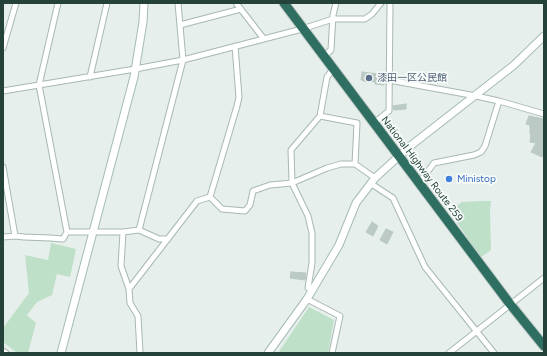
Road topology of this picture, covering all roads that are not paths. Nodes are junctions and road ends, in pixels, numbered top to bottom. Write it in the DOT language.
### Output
graph roads {
  1 [pos="16,3"];
  2 [pos="58,3"];
  3 [pos="107,3"];
  4 [pos="144,3"];
  5 [pos="178,3"];
  6 [pos="236,3"];
  7 [pos="284,3"];
  8 [pos="336,3"];
  9 [pos="381,3"];
  10 [pos="390,3"];
  11 [pos="241,9"];
  12 [pos="333,20"];
  13 [pos="180,25"];
  14 [pos="302,29"];
  15 [pos="544,36"];
  16 [pos="264,39"];
  17 [pos="235,46"];
  18 [pos="3,48"];
  19 [pos="323,57"];
  20 [pos="183,60"];
  21 [pos="135,69"];
  22 [pos="332,69"];
  23 [pos="90,77"];
  24 [pos="389,80"];
  25 [pos="39,85"];
  26 [pos="3,91"];
  27 [pos="476,96"];
  28 [pos="499,101"];
  29 [pos="544,114"];
  30 [pos="320,116"];
  31 [pos="374,123"];
  32 [pos="398,156"];
  33 [pos="355,164"];
  34 [pos="3,167"];
  35 [pos="373,181"];
  36 [pos="292,183"];
  37 [pos="419,183"];
  38 [pos="210,197"];
  39 [pos="139,230"];
  40 [pos="67,232"];
  41 [pos="123,232"];
  42 [pos="92,233"];
  43 [pos="15,236"];
  44 [pos="3,237"];
  45 [pos="168,239"];
  46 [pos="544,278"];
  47 [pos="129,289"];
  48 [pos="312,290"];
  49 [pos="307,299"];
  50 [pos="510,304"];
  51 [pos="476,331"];
  52 [pos="544,346"];
  53 [pos="3,351"];
  54 [pos="6,353"];
  55 [pos="61,353"];
  56 [pos="140,353"];
  57 [pos="268,353"];
  58 [pos="332,353"];
  59 [pos="449,353"];
  60 [pos="494,353"];
  1 -- 18 [label="street"];
  2 -- 25 [label="street"];
  3 -- 23 [label="street"];
  4 -- 21 [label="street"];
  5 -- 13 [label="street"];
  6 -- 11 [label="street"];
  7 -- 14 [label="highway, National Highway Route 259"];
  8 -- 12 [label="street"];
  9 -- 12 [label="street"];
  10 -- 24 [label="street"];
  11 -- 13 [label="street"];
  11 -- 16 [label="street"];
  12 -- 14 [label="street"];
  12 -- 19 [label="street"];
  13 -- 20 [label="street"];
  14 -- 16 [label="street"];
  14 -- 19 [label="highway, National Highway Route 259"];
  15 -- 27 [label="street"];
  16 -- 17 [label="street"];
  17 -- 20 [label="street"];
  17 -- 38 [label="street"];
  19 -- 22 [label="highway, National Highway Route 259"];
  20 -- 21 [label="street"];
  20 -- 39 [label="street"];
  21 -- 23 [label="street"];
  21 -- 42 [label="street"];
  22 -- 30 [label="street"];
  22 -- 31 [label="highway, National Highway Route 259"];
  23 -- 25 [label="street"];
  24 -- 27 [label="street"];
  24 -- 31 [label="street"];
  25 -- 26 [label="street"];
  25 -- 40 [label="street"];
  27 -- 28 [label="street"];
  27 -- 32 [label="street"];
  28 -- 29 [label="street"];
  28 -- 37 [label="street"];
  30 -- 33 [label="street"];
  30 -- 36 [label="street"];
  31 -- 32 [label="highway, National Highway Route 259"];
  32 -- 35 [label="street"];
  32 -- 37 [label="highway, National Highway Route 259"];
  33 -- 35 [label="street"];
  33 -- 36 [label="street"];
  34 -- 43 [label="street"];
  35 -- 48 [label="street"];
  35 -- 51 [label="street"];
  36 -- 38 [label="street"];
  36 -- 48 [label="street"];
  37 -- 50 [label="highway, National Highway Route 259"];
  38 -- 45 [label="street"];
  39 -- 41 [label="street"];
  39 -- 45 [label="street"];
  40 -- 42 [label="street"];
  40 -- 43 [label="street"];
  41 -- 42 [label="street"];
  41 -- 47 [label="street"];
  42 -- 55 [label="street"];
  43 -- 44 [label="street"];
  45 -- 47 [label="street"];
  46 -- 50 [label="street"];
  47 -- 56 [label="street"];
  48 -- 49 [label="street"];
  49 -- 57 [label="street"];
  49 -- 58 [label="street"];
  50 -- 51 [label="street"];
  50 -- 52 [label="highway, National Highway Route 259"];
  51 -- 59 [label="street"];
  51 -- 60 [label="street"];
  53 -- 54 [label="street"];
}
